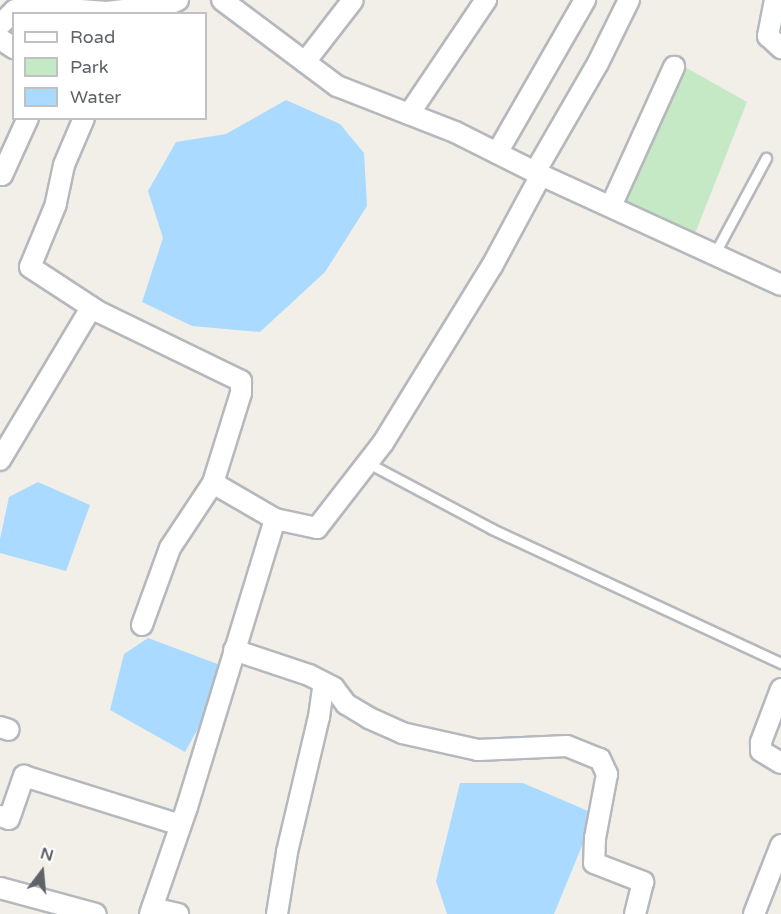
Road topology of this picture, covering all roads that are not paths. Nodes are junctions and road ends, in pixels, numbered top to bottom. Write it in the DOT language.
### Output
graph roads {
  1 [pos="178,0"];
  2 [pos="222,0"];
  3 [pos="353,0"];
  4 [pos="486,0"];
  5 [pos="585,0"];
  6 [pos="629,0"];
  7 [pos="775,0"];
  8 [pos="18,5"];
  9 [pos="0,25"];
  10 [pos="781,48"];
  11 [pos="305,62"];
  12 [pos="674,67"];
  13 [pos="409,114"];
  14 [pos="27,120"];
  15 [pos="83,120"];
  16 [pos="497,153"];
  17 [pos="766,158"];
  18 [pos="0,174"];
  19 [pos="538,174"];
  20 [pos="610,206"];
  21 [pos="715,253"];
  22 [pos="781,285"];
  23 [pos="91,308"];
  24 [pos="0,460"];
  25 [pos="368,463"];
  26 [pos="213,483"];
  27 [pos="275,519"];
  28 [pos="142,626"];
  29 [pos="234,650"];
  30 [pos="781,663"];
  31 [pos="324,683"];
  32 [pos="781,688"];
  33 [pos="781,763"];
  34 [pos="0,816"];
  35 [pos="180,825"];
  36 [pos="781,845"];
  37 [pos="0,888"];
  38 [pos="151,911"];
  39 [pos="96,914"];
  40 [pos="178,914"];
  41 [pos="277,914"];
  42 [pos="635,914"];
  43 [pos="754,914"];
  1 -- 8 [label="street"];
  2 -- 11 [label="street"];
  3 -- 11 [label="street"];
  4 -- 13 [label="street"];
  5 -- 16 [label="street"];
  6 -- 19 [label="street"];
  7 -- 10 [label="street"];
  8 -- 9 [label="street"];
  11 -- 13 [label="street"];
  12 -- 20 [label="street"];
  13 -- 16 [label="street"];
  14 -- 18 [label="street"];
  15 -- 23 [label="street"];
  16 -- 19 [label="street"];
  17 -- 21 [label="lane"];
  19 -- 20 [label="street"];
  19 -- 25 [label="street"];
  20 -- 21 [label="street"];
  21 -- 22 [label="street"];
  23 -- 24 [label="street"];
  23 -- 26 [label="street"];
  25 -- 27 [label="street"];
  25 -- 30 [label="lane"];
  26 -- 27 [label="street"];
  26 -- 28 [label="street"];
  27 -- 29 [label="street"];
  29 -- 31 [label="street"];
  29 -- 35 [label="street"];
  31 -- 41 [label="street"];
  31 -- 42 [label="street"];
  32 -- 33 [label="street"];
  34 -- 35 [label="street"];
  35 -- 38 [label="street"];
  36 -- 43 [label="street"];
  37 -- 39 [label="street"];
  38 -- 40 [label="street"];
}
